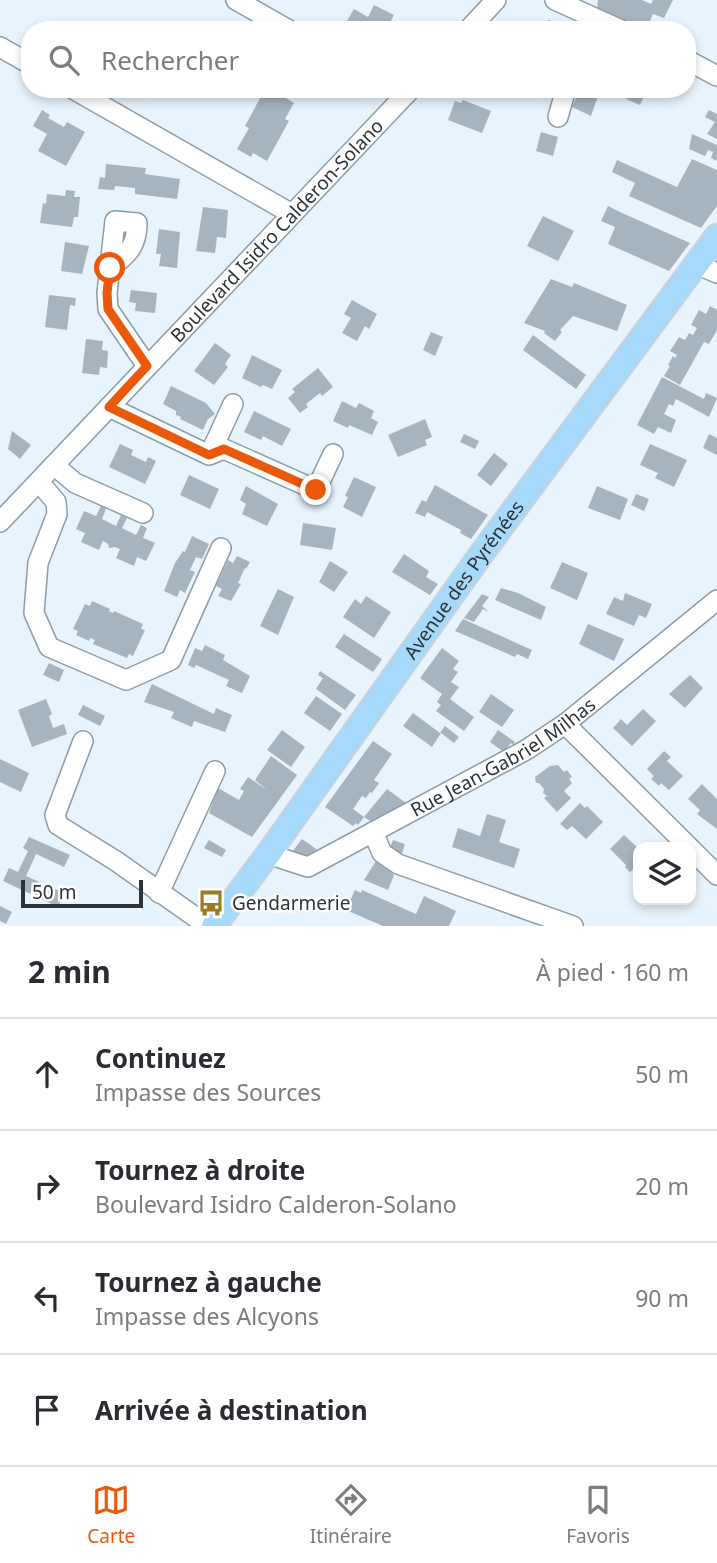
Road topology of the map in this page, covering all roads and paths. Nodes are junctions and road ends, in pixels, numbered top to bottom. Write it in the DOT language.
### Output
graph roads {
  1 [pos="236,0"];
  2 [pos="496,0"];
  3 [pos="555,0"];
  4 [pos="587,15"];
  5 [pos="273,21"];
  6 [pos="476,21"];
  7 [pos="0,47"];
  8 [pos="21,59"];
  9 [pos="696,65"];
  10 [pos="717,76"];
  11 [pos="90,98"];
  12 [pos="397,98"];
  13 [pos="563,98"];
  14 [pos="558,117"];
  15 [pos="292,214"];
  16 [pos="717,236"];
  17 [pos="110,268"];
  18 [pos="706,269"];
  19 [pos="147,366"];
  20 [pos="233,404"];
  21 [pos="109,407"];
  22 [pos="210,454"];
  23 [pos="333,454"];
  24 [pos="54,465"];
  25 [pos="38,482"];
  26 [pos="143,513"];
  27 [pos="0,522"];
  28 [pos="221,548"];
  29 [pos="717,600"];
  30 [pos="565,724"];
  31 [pos="83,741"];
  32 [pos="215,771"];
  33 [pos="373,832"];
  34 [pos="684,842"];
  35 [pos="268,854"];
  36 [pos="696,854"];
  37 [pos="717,875"];
  38 [pos="159,893"];
  39 [pos="208,926"];
  40 [pos="214,926"];
  41 [pos="573,926"];
  1 -- 5 [label="street"];
  2 -- 6 [label="street"];
  3 -- 4 [label="street"];
  7 -- 8 [label="street"];
  9 -- 10 [label="street"];
  11 -- 15 [label="street"];
  12 -- 15 [label="street, Boulevard Isidro Calderon-Solano"];
  13 -- 14 [label="street"];
  15 -- 19 [label="street, Boulevard Isidro Calderon-Solano"];
  16 -- 18 [label="main road, Avenue des Pyrénées"];
  17 -- 19 [label="street"];
  18 -- 35 [label="main road, Avenue des Pyrénées"];
  19 -- 21 [label="street, Boulevard Isidro Calderon-Solano"];
  20 -- 22 [label="street"];
  21 -- 22 [label="street"];
  21 -- 24 [label="street, Boulevard Isidro Calderon-Solano"];
  22 -- 23 [label="street"];
  24 -- 25 [label="street, Boulevard Isidro Calderon-Solano"];
  24 -- 26 [label="street"];
  25 -- 27 [label="street, Boulevard Isidro Calderon-Solano"];
  25 -- 28 [label="street"];
  29 -- 30 [label="street, Rue Jean-Gabriel Milhas"];
  30 -- 33 [label="street, Rue Jean-Gabriel Milhas"];
  30 -- 34 [label="street"];
  31 -- 38 [label="street"];
  32 -- 38 [label="street"];
  33 -- 35 [label="street, Rue Jean-Gabriel Milhas"];
  33 -- 41 [label="street"];
  35 -- 40 [label="main road, Avenue des Pyrénées"];
  36 -- 37 [label="street"];
  38 -- 39 [label="street"];
}
